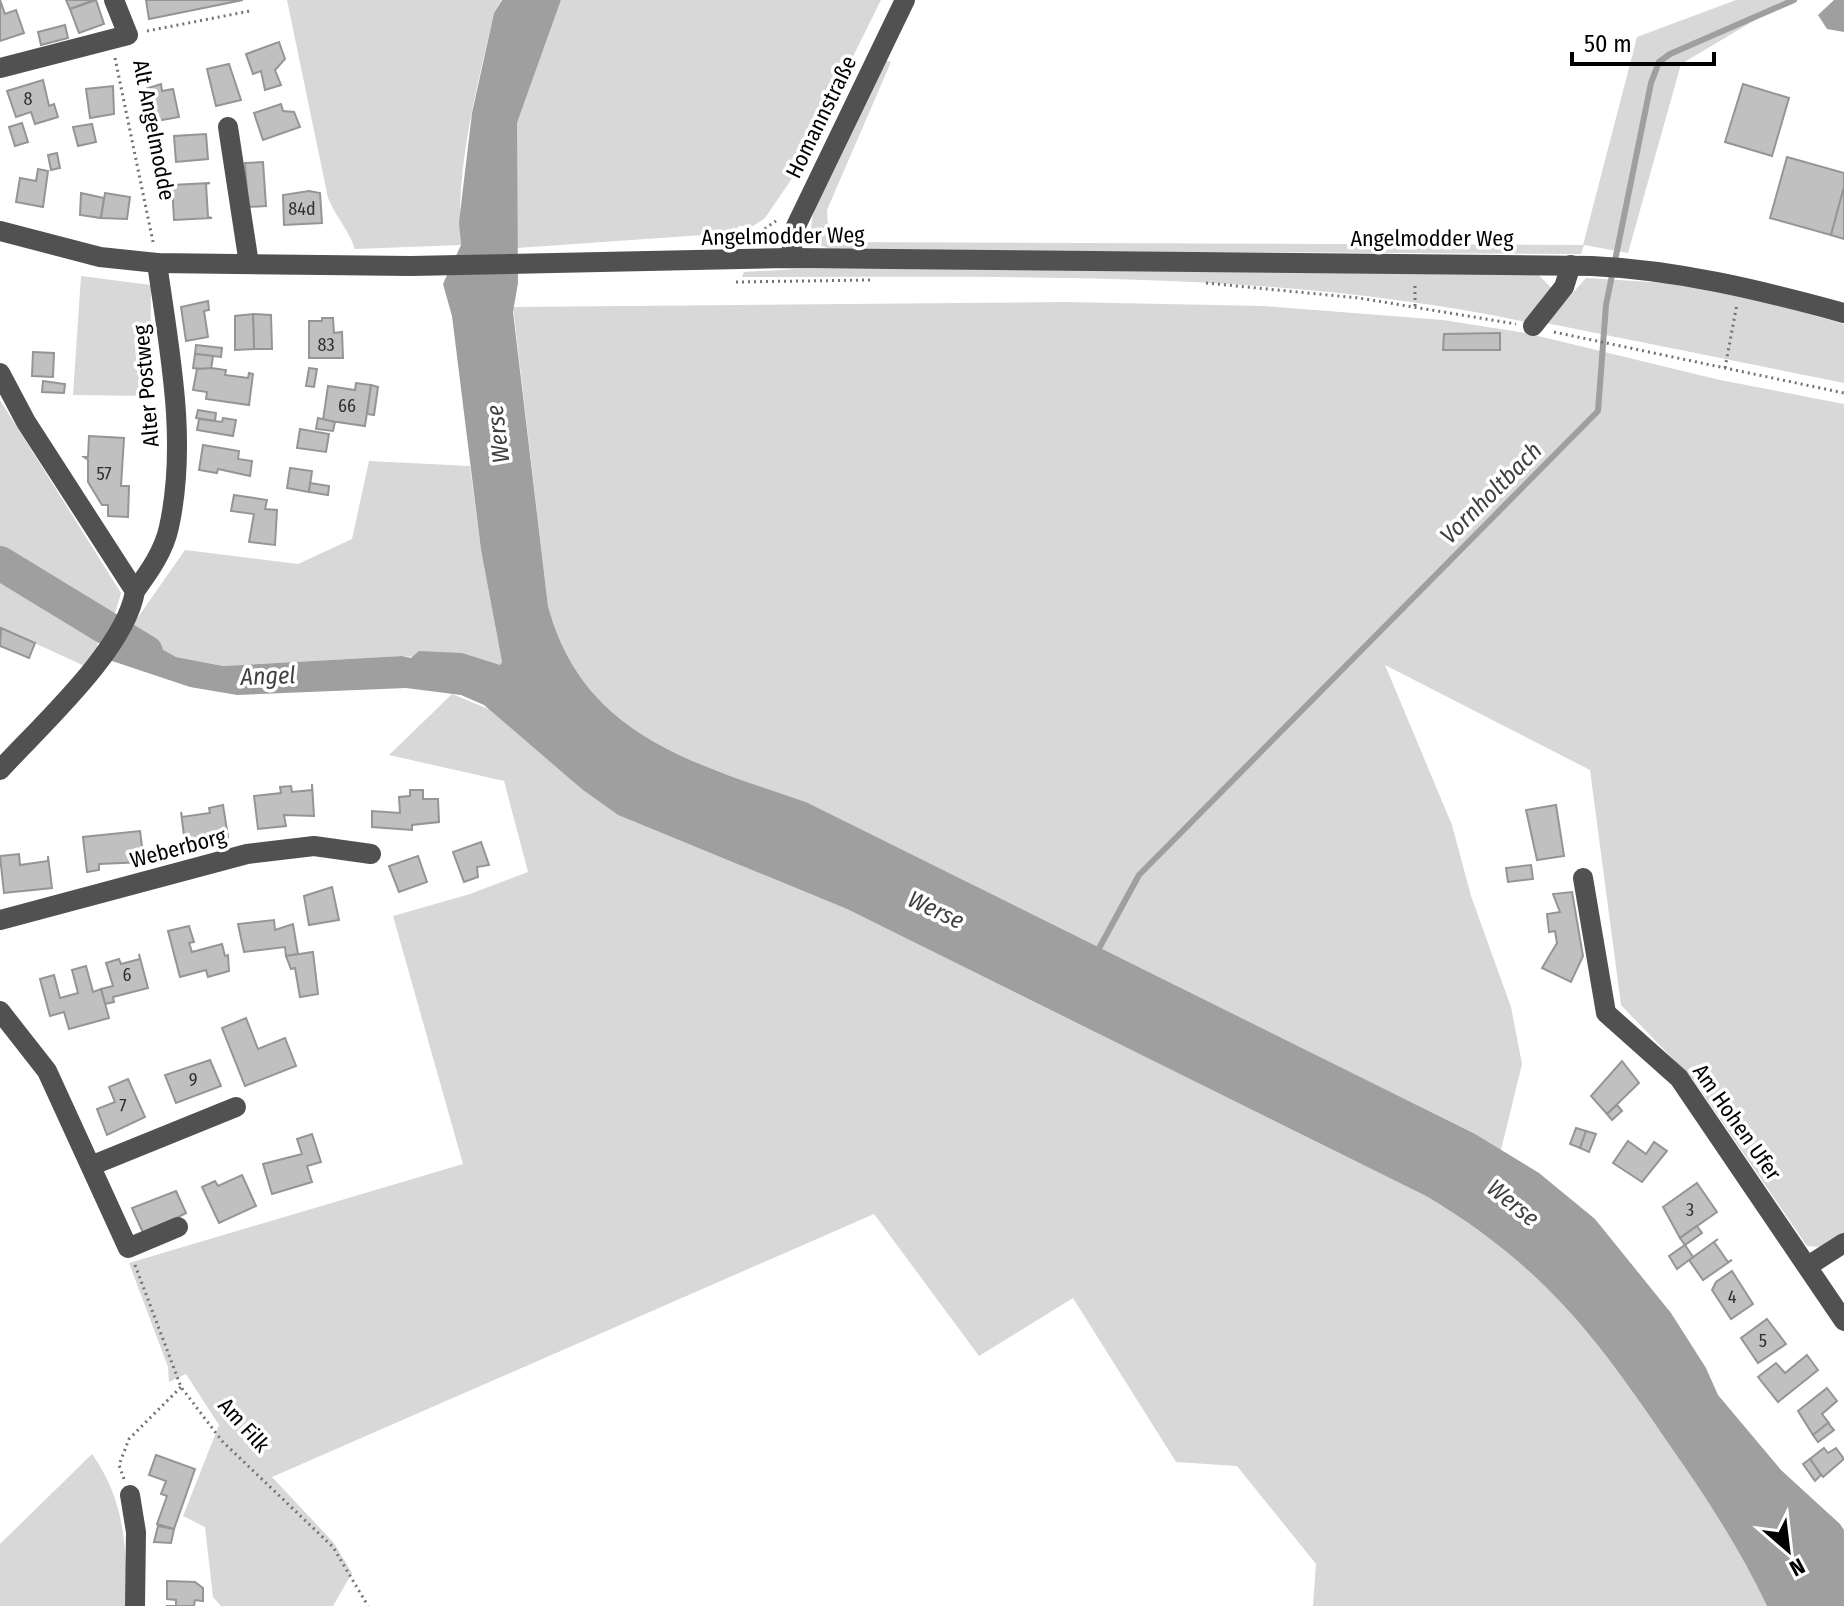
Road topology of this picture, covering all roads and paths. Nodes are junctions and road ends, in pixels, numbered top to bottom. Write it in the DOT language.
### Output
graph roads {
  1 [pos="114,0"];
  2 [pos="905,0"];
  3 [pos="250,11"];
  4 [pos="118,44"];
  5 [pos="0,68"];
  6 [pos="228,127"];
  7 [pos="0,231"];
  8 [pos="155,256"];
  9 [pos="790,258"];
  10 [pos="249,264"];
  11 [pos="1581,266"];
  12 [pos="880,280"];
  13 [pos="736,282"];
  14 [pos="1204,283"];
  15 [pos="1740,285"];
  16 [pos="1844,313"];
  17 [pos="1533,326"];
  18 [pos="1725,369"];
  19 [pos="0,373"];
  20 [pos="1844,393"];
  21 [pos="135,591"];
  22 [pos="0,770"];
  23 [pos="371,854"];
  24 [pos="1583,878"];
  25 [pos="0,920"];
  26 [pos="0,1011"];
  27 [pos="236,1107"];
  28 [pos="93,1165"];
  29 [pos="178,1227"];
  30 [pos="1844,1243"];
  31 [pos="128,1248"];
  32 [pos="1808,1266"];
  33 [pos="1844,1321"];
  34 [pos="181,1387"];
  35 [pos="130,1495"];
  36 [pos="135,1606"];
  37 [pos="368,1606"];
  1 -- 4 [label="street, Alt Angelmodde"];
  2 -- 9 [label="street, Homannstraße"];
  3 -- 4 [label="path, Alt Angelmodde"];
  4 -- 5 [label="street"];
  4 -- 8 [label="path, Alt Angelmodde"];
  6 -- 10 [label="street"];
  7 -- 8 [label="street, Angelmodder Weg"];
  8 -- 10 [label="street, Angelmodder Weg"];
  8 -- 21 [label="street, Alter Postweg"];
  9 -- 10 [label="street, Angelmodder Weg"];
  9 -- 11 [label="street, Angelmodder Weg"];
  11 -- 15 [label="street, Angelmodder Weg"];
  11 -- 17 [label="street"];
  12 -- 13 [label="path, Angelmodder Weg"];
  14 -- 17 [label="path"];
  15 -- 16 [label="street, Angelmodder Weg"];
  15 -- 18 [label="path"];
  17 -- 18 [label="path"];
  18 -- 20 [label="path"];
  19 -- 21 [label="street"];
  21 -- 22 [label="street, Alter Postweg"];
  23 -- 25 [label="street, Weberborg"];
  24 -- 32 [label="street, Am Hohen Ufer"];
  26 -- 28 [label="street"];
  27 -- 28 [label="street"];
  28 -- 31 [label="street"];
  29 -- 31 [label="street"];
  30 -- 32 [label="street"];
  31 -- 34 [label="path, Am Filk"];
  32 -- 33 [label="street, Am Hohen Ufer"];
  34 -- 35 [label="path"];
  34 -- 37 [label="path, Am Filk"];
  35 -- 36 [label="street"];
}
